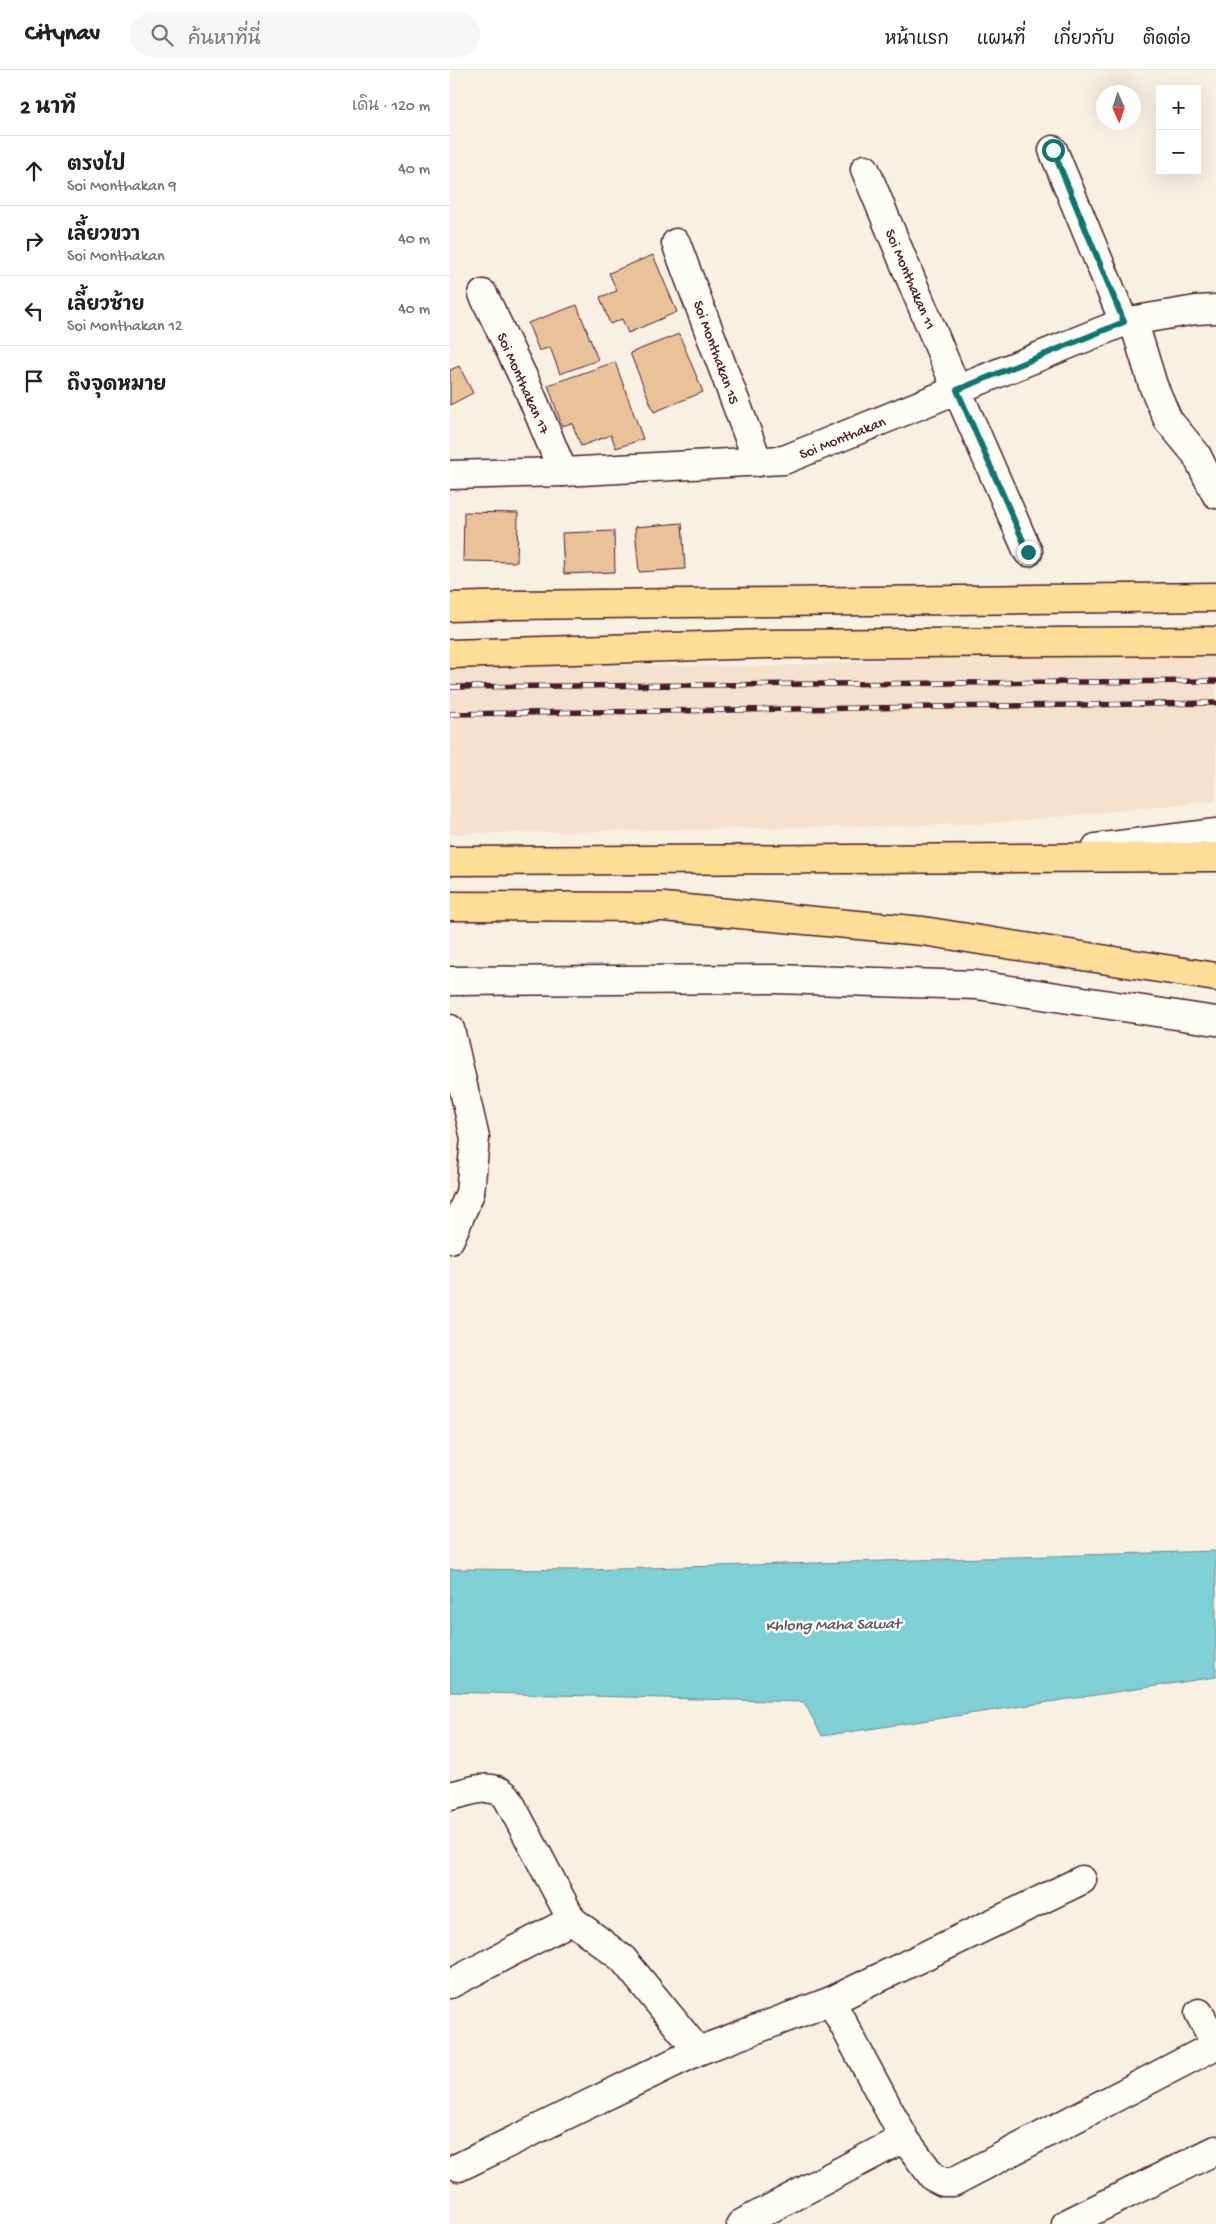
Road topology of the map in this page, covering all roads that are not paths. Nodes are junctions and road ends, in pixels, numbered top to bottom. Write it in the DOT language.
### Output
graph roads {
  1 [pos="1053,150"];
  2 [pos="865,169"];
  3 [pos="676,243"];
  4 [pos="483,294"];
  5 [pos="1216,309"];
  6 [pos="1128,321"];
  7 [pos="957,390"];
  8 [pos="758,462"];
  9 [pos="563,472"];
  10 [pos="450,475"];
  11 [pos="1216,494"];
  12 [pos="1028,552"];
  13 [pos="1216,597"];
  14 [pos="450,607"];
  15 [pos="1216,641"];
  16 [pos="450,654"];
  17 [pos="1216,833"];
  18 [pos="1216,857"];
  19 [pos="1023,858"];
  20 [pos="450,861"];
  21 [pos="450,906"];
  22 [pos="1216,977"];
  23 [pos="450,981"];
  24 [pos="1216,1022"];
  25 [pos="450,1029"];
  26 [pos="450,1239"];
  27 [pos="450,1796"];
  28 [pos="1082,1880"];
  29 [pos="572,1920"];
  30 [pos="450,1984"];
  31 [pos="831,2001"];
  32 [pos="1199,2013"];
  33 [pos="1216,2045"];
  34 [pos="698,2051"];
  35 [pos="904,2138"];
  36 [pos="1216,2150"];
  37 [pos="459,2167"];
  38 [pos="742,2224"];
  39 [pos="1066,2224"];
  1 -- 6 [label="street"];
  2 -- 7 [label="street, Soi Monthakan 11"];
  3 -- 8 [label="street, Soi Monthakan 15"];
  4 -- 9 [label="street, Soi Monthakan 17"];
  5 -- 6 [label="street, Soi Monthakan"];
  6 -- 7 [label="street, Soi Monthakan"];
  6 -- 11 [label="street"];
  7 -- 8 [label="street, Soi Monthakan"];
  7 -- 12 [label="street, Soi Monthakan 11"];
  8 -- 9 [label="street, Soi Monthakan"];
  9 -- 10 [label="street, Soi Monthakan"];
  13 -- 14 [label="main road"];
  15 -- 16 [label="main road"];
  17 -- 19 [label="street"];
  18 -- 19 [label="main road"];
  19 -- 20 [label="main road"];
  21 -- 22 [label="main road"];
  23 -- 24 [label="street"];
  25 -- 26 [label="street"];
  27 -- 29 [label="street"];
  28 -- 31 [label="street"];
  29 -- 30 [label="street"];
  29 -- 34 [label="street"];
  31 -- 34 [label="street"];
  31 -- 35 [label="street"];
  32 -- 33 [label="street"];
  33 -- 35 [label="street"];
  34 -- 37 [label="street"];
  35 -- 38 [label="street"];
  36 -- 39 [label="street"];
}
